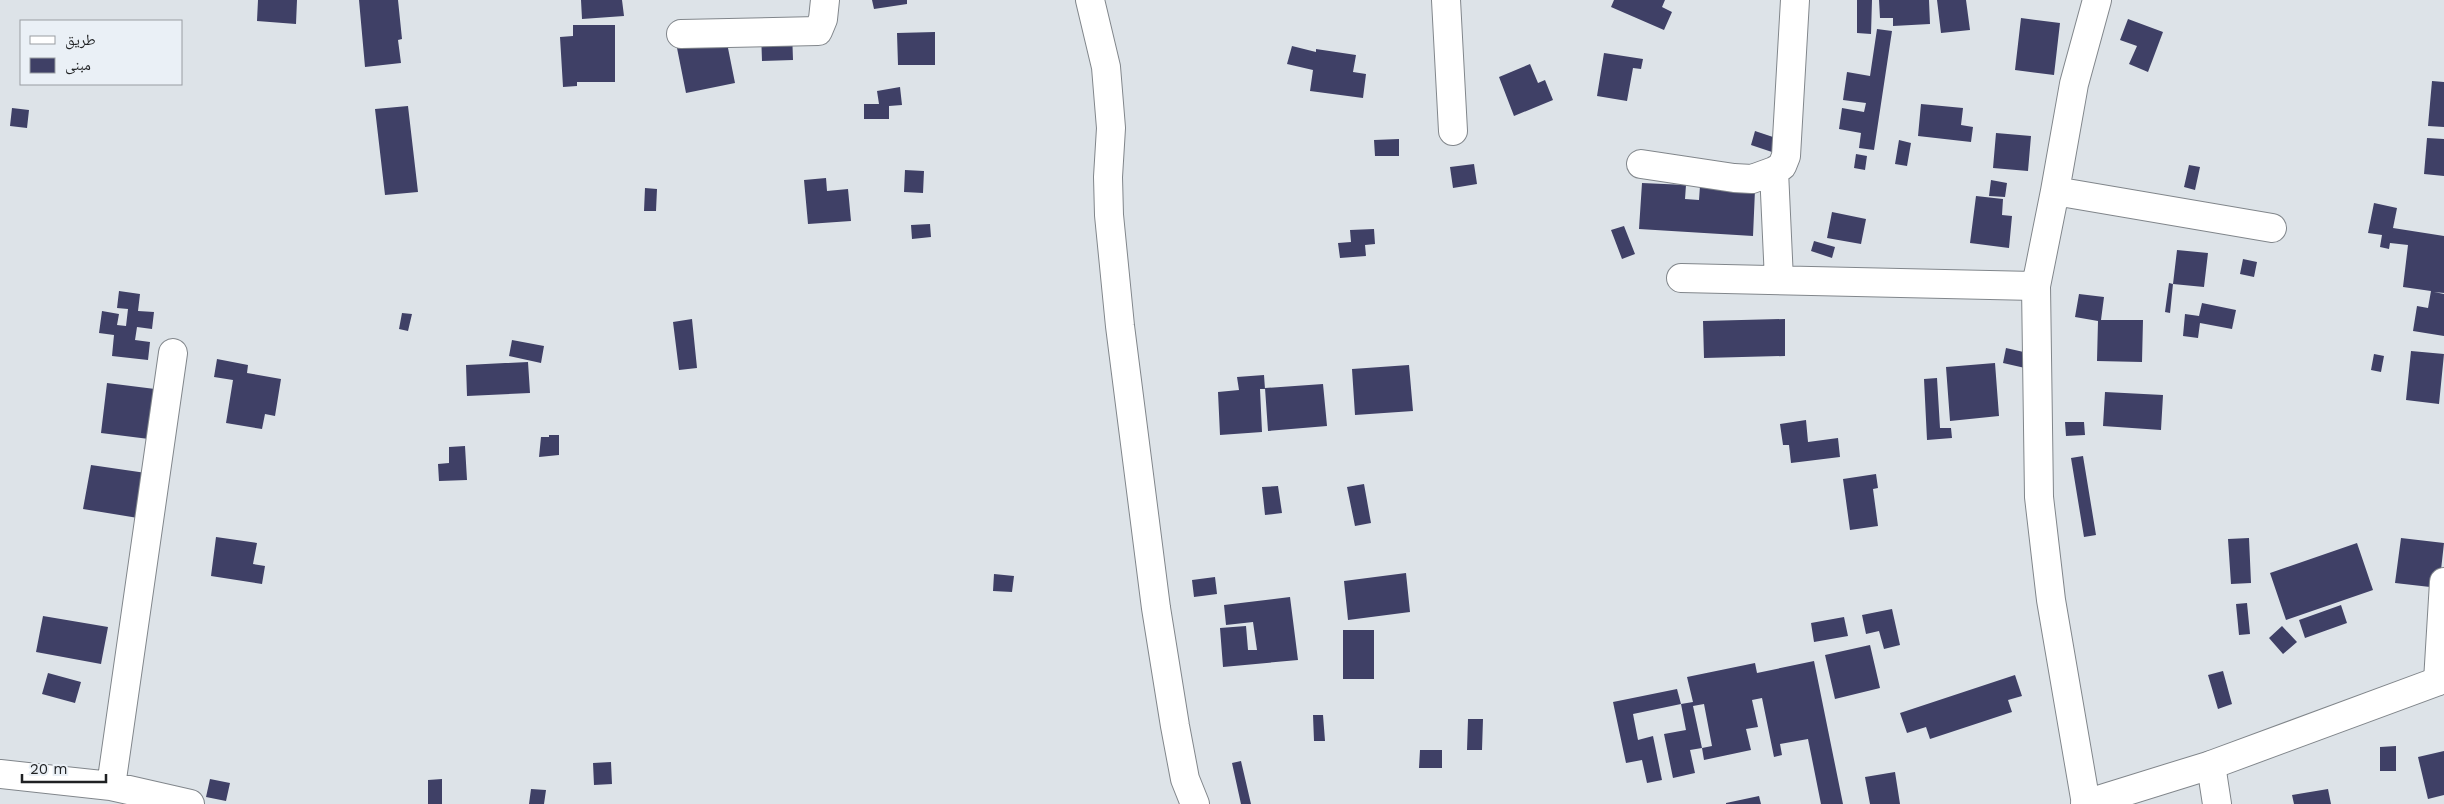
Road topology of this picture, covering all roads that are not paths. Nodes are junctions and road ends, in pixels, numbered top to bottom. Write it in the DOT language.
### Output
graph roads {
  1 [pos="825,0"];
  2 [pos="1090,0"];
  3 [pos="1446,0"];
  4 [pos="1795,0"];
  5 [pos="2096,0"];
  6 [pos="681,34"];
  7 [pos="1453,131"];
  8 [pos="1641,164"];
  9 [pos="1774,171"];
  10 [pos="2056,191"];
  11 [pos="2272,228"];
  12 [pos="1682,278"];
  13 [pos="1779,280"];
  14 [pos="2036,286"];
  15 [pos="173,353"];
  16 [pos="2444,582"];
  17 [pos="2441,680"];
  18 [pos="2210,765"];
  19 [pos="0,774"];
  20 [pos="111,786"];
  21 [pos="190,804"];
  22 [pos="1195,804"];
  23 [pos="2085,804"];
  24 [pos="2217,804"];
  1 -- 6 [label="street"];
  2 -- 22 [label="street"];
  3 -- 7 [label="street"];
  4 -- 9 [label="street"];
  5 -- 10 [label="street"];
  8 -- 9 [label="street"];
  9 -- 13 [label="street"];
  10 -- 11 [label="street"];
  10 -- 14 [label="street"];
  12 -- 13 [label="street"];
  13 -- 14 [label="street"];
  14 -- 23 [label="street"];
  15 -- 20 [label="street"];
  16 -- 17 [label="street"];
  17 -- 18 [label="street"];
  18 -- 23 [label="street"];
  18 -- 24 [label="street"];
  19 -- 20 [label="street"];
  20 -- 21 [label="street"];
}
